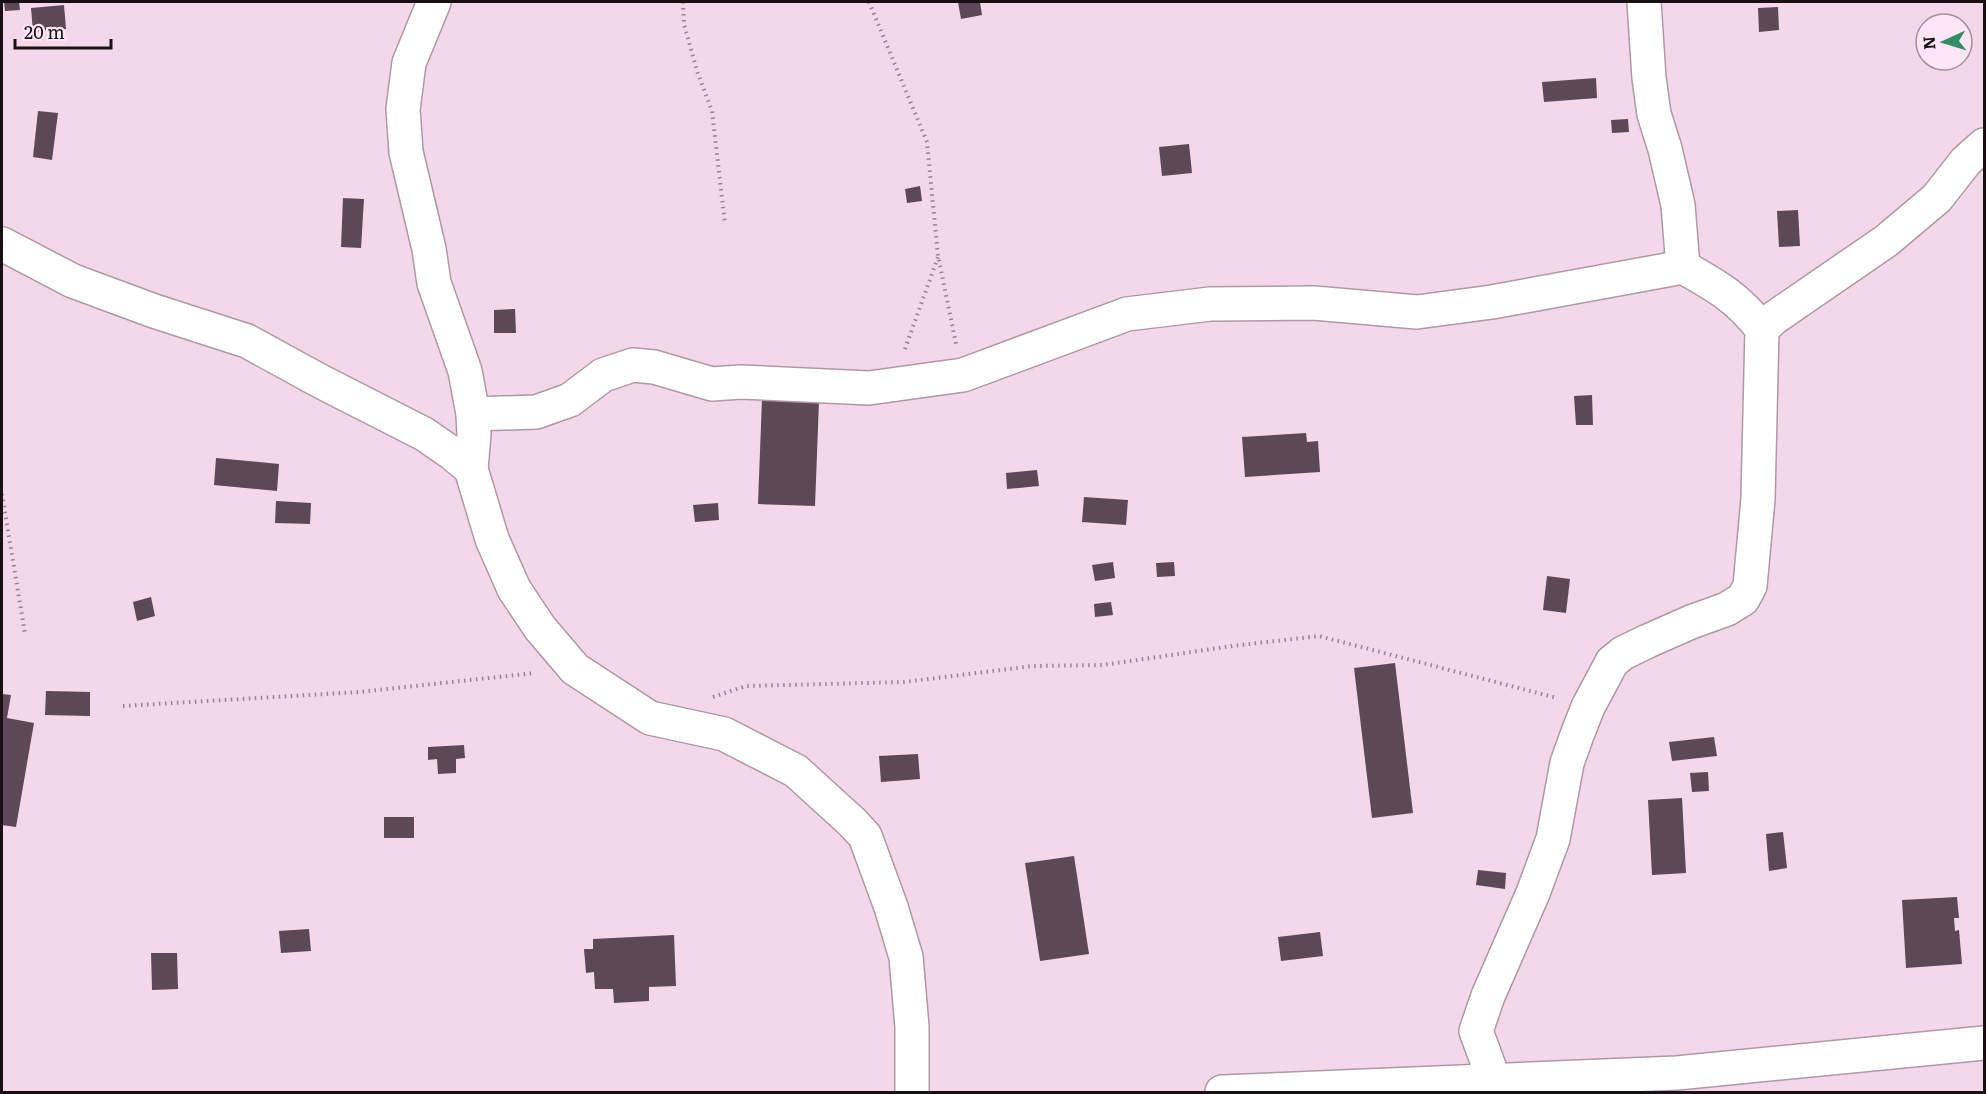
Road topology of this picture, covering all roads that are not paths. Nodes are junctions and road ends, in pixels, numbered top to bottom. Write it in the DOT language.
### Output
graph roads {
  1 [pos="434,2"];
  2 [pos="1644,2"];
  3 [pos="1984,146"];
  4 [pos="2,244"];
  5 [pos="1683,267"];
  6 [pos="1762,330"];
  7 [pos="473,414"];
  8 [pos="471,469"];
  9 [pos="1984,1043"];
  10 [pos="1494,1080"];
  11 [pos="912,1092"];
  12 [pos="1222,1092"];
  1 -- 7 [label="street"];
  2 -- 5 [label="street"];
  3 -- 6 [label="street"];
  4 -- 8 [label="street"];
  5 -- 6 [label="street"];
  5 -- 7 [label="street"];
  6 -- 10 [label="street"];
  7 -- 8 [label="street"];
  8 -- 11 [label="street"];
  9 -- 10 [label="street"];
  10 -- 12 [label="street"];
}
